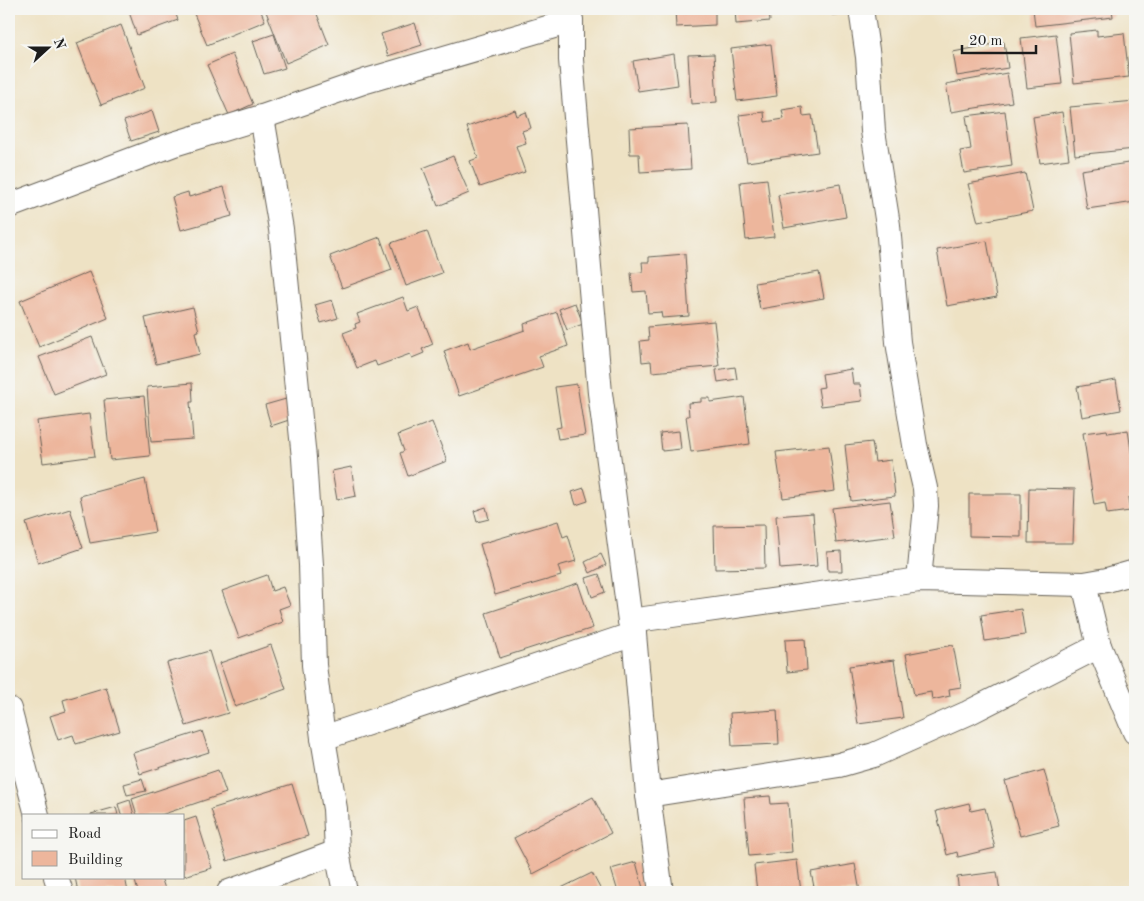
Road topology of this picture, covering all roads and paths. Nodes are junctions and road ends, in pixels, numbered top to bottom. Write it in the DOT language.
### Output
graph roads {
  1 [pos="861,9"];
  2 [pos="570,15"];
  3 [pos="262,117"];
  4 [pos="9,206"];
  5 [pos="1135,572"];
  6 [pos="919,580"];
  7 [pos="1084,584"];
  8 [pos="632,627"];
  9 [pos="1099,646"];
  10 [pos="9,709"];
  11 [pos="1135,732"];
  12 [pos="323,738"];
  13 [pos="648,796"];
  14 [pos="37,814"];
  15 [pos="336,852"];
  16 [pos="56,878"];
  17 [pos="60,892"];
  18 [pos="229,892"];
  19 [pos="345,892"];
  20 [pos="661,892"];
  1 -- 6 [label="street"];
  2 -- 3 [label="street"];
  2 -- 8 [label="street"];
  3 -- 4 [label="street"];
  3 -- 12 [label="street"];
  5 -- 7 [label="street"];
  6 -- 7 [label="street"];
  6 -- 8 [label="street"];
  7 -- 9 [label="street"];
  8 -- 12 [label="street"];
  8 -- 13 [label="street"];
  9 -- 11 [label="street"];
  9 -- 13 [label="street"];
  10 -- 14 [label="street"];
  12 -- 15 [label="street"];
  13 -- 20 [label="street"];
  15 -- 18 [label="street"];
  15 -- 19 [label="street"];
  16 -- 17 [label="street"];
}
